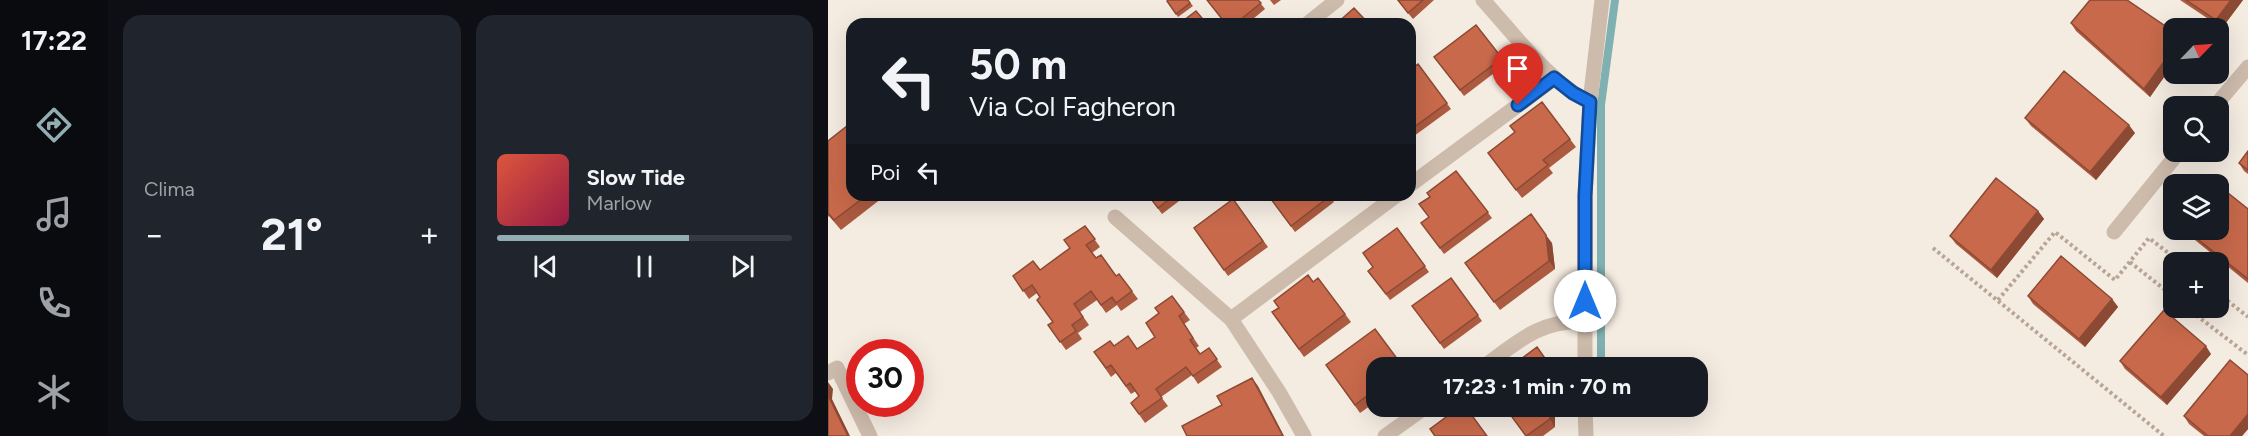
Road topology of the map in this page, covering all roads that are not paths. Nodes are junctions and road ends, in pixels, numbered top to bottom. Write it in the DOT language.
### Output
graph roads {
  1 [pos="1337,0"];
  2 [pos="1483,0"];
  3 [pos="1602,0"];
  4 [pos="1314,18"];
  5 [pos="2248,67"];
  6 [pos="1554,78"];
  7 [pos="2224,96"];
  8 [pos="1590,102"];
  9 [pos="2171,162"];
  10 [pos="1416,181"];
  11 [pos="1389,201"];
  12 [pos="1115,218"];
  13 [pos="2114,231"];
  14 [pos="1232,319"];
  15 [pos="1585,322"];
  16 [pos="1497,357"];
  17 [pos="1585,357"];
  18 [pos="828,373"];
  19 [pos="1412,417"];
  20 [pos="1586,417"];
  21 [pos="870,436"];
  22 [pos="1304,436"];
  23 [pos="1385,436"];
  24 [pos="1586,436"];
  1 -- 4 [label="street"];
  2 -- 6 [label="street"];
  3 -- 8 [label="street"];
  5 -- 7 [label="street"];
  6 -- 8 [label="street"];
  6 -- 10 [label="street"];
  8 -- 15 [label="street"];
  9 -- 13 [label="street"];
  11 -- 14 [label="street"];
  12 -- 14 [label="street"];
  14 -- 22 [label="street"];
  15 -- 16 [label="street"];
  15 -- 17 [label="street"];
  18 -- 21 [label="street"];
  19 -- 23 [label="street"];
  20 -- 24 [label="street"];
}
